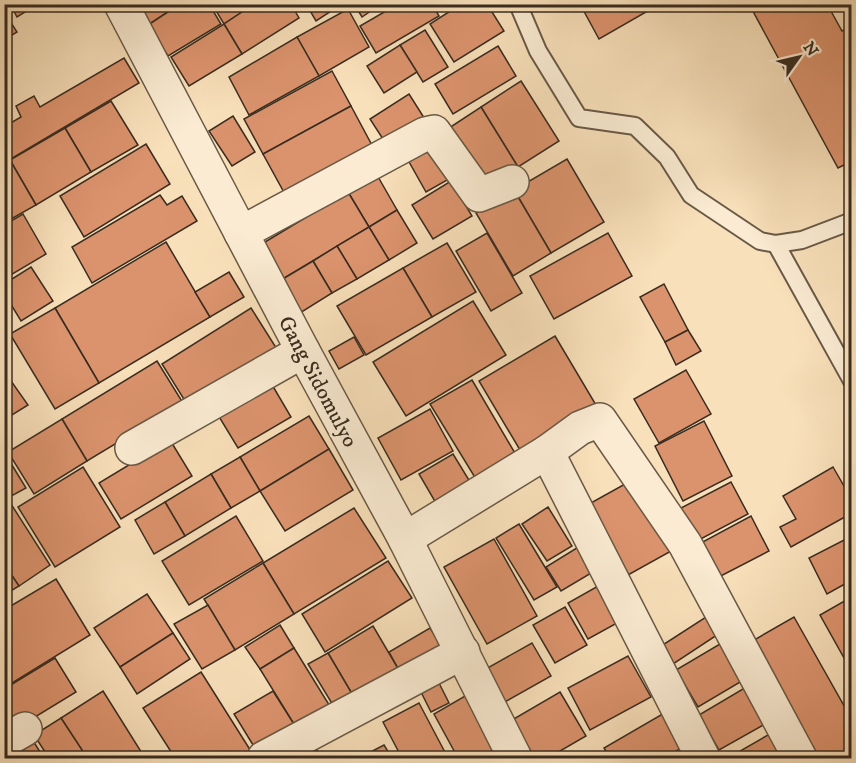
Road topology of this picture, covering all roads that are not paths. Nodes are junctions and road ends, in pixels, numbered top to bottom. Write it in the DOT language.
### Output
graph roads {
  1 [pos="122,4"];
  2 [pos="518,4"];
  3 [pos="512,182"];
  4 [pos="852,221"];
  5 [pos="241,233"];
  6 [pos="776,244"];
  7 [pos="303,351"];
  8 [pos="852,381"];
  9 [pos="132,448"];
  10 [pos="547,452"];
  11 [pos="405,539"];
  12 [pos="463,652"];
  13 [pos="264,759"];
  14 [pos="515,759"];
  15 [pos="703,759"];
  16 [pos="800,759"];
  1 -- 5 [label="street, Gang Sidomulyo"];
  2 -- 6 [label="lane"];
  3 -- 5 [label="street"];
  4 -- 6 [label="lane"];
  5 -- 7 [label="street, Gang Sidomulyo"];
  6 -- 8 [label="lane"];
  7 -- 9 [label="street"];
  7 -- 11 [label="street, Gang Sidomulyo"];
  10 -- 11 [label="street"];
  10 -- 15 [label="street"];
  10 -- 16 [label="street"];
  11 -- 12 [label="street, Gang Sidomulyo"];
  12 -- 13 [label="street"];
  12 -- 14 [label="street, Gang Sidomulyo"];
}
